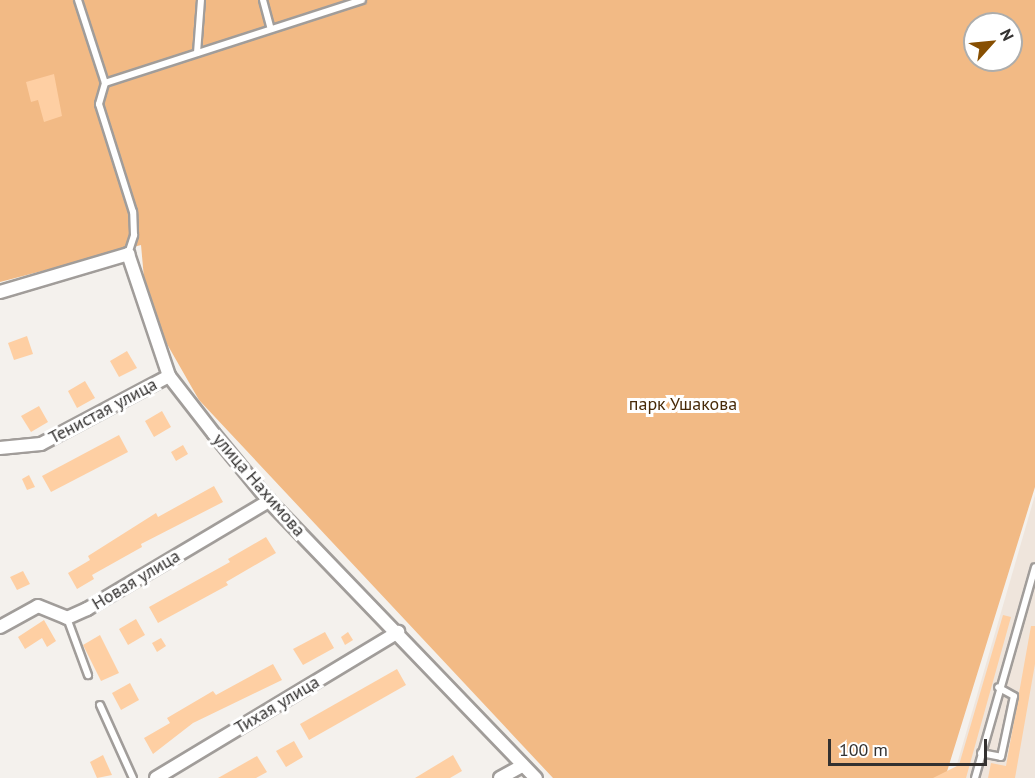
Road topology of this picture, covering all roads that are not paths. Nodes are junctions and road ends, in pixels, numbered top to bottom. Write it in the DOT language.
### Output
graph roads {
  1 [pos="78,0"];
  2 [pos="201,0"];
  3 [pos="263,0"];
  4 [pos="362,0"];
  5 [pos="272,29"];
  6 [pos="197,53"];
  7 [pos="105,83"];
  8 [pos="128,254"];
  9 [pos="0,292"];
  10 [pos="169,376"];
  11 [pos="0,448"];
  12 [pos="269,501"];
  13 [pos="1035,567"];
  14 [pos="67,618"];
  15 [pos="0,627"];
  16 [pos="398,632"];
  17 [pos="88,675"];
  18 [pos="998,687"];
  19 [pos="100,705"];
  20 [pos="981,753"];
  21 [pos="523,765"];
  22 [pos="133,778"];
  23 [pos="156,778"];
  24 [pos="500,778"];
  25 [pos="536,778"];
  26 [pos="975,778"];
  1 -- 7 [label="lane"];
  2 -- 6 [label="lane"];
  3 -- 5 [label="lane"];
  4 -- 5 [label="lane"];
  5 -- 6 [label="lane"];
  6 -- 7 [label="lane"];
  7 -- 8 [label="lane"];
  8 -- 9 [label="street"];
  8 -- 10 [label="street, улица Нахимова"];
  10 -- 11 [label="street, Тенистая улица"];
  10 -- 12 [label="street, улица Нахимова"];
  12 -- 14 [label="street, Новая улица"];
  12 -- 16 [label="street, улица Нахимова"];
  13 -- 18 [label="lane"];
  14 -- 15 [label="street"];
  14 -- 17 [label="lane"];
  16 -- 21 [label="street, улица Нахимова"];
  16 -- 23 [label="street, Тихая улица"];
  18 -- 20 [label="lane"];
  18 -- 20 [label="lane"];
  19 -- 22 [label="lane"];
  20 -- 26 [label="lane"];
  21 -- 24 [label="street"];
  21 -- 25 [label="street, улица Нахимова"];
}
